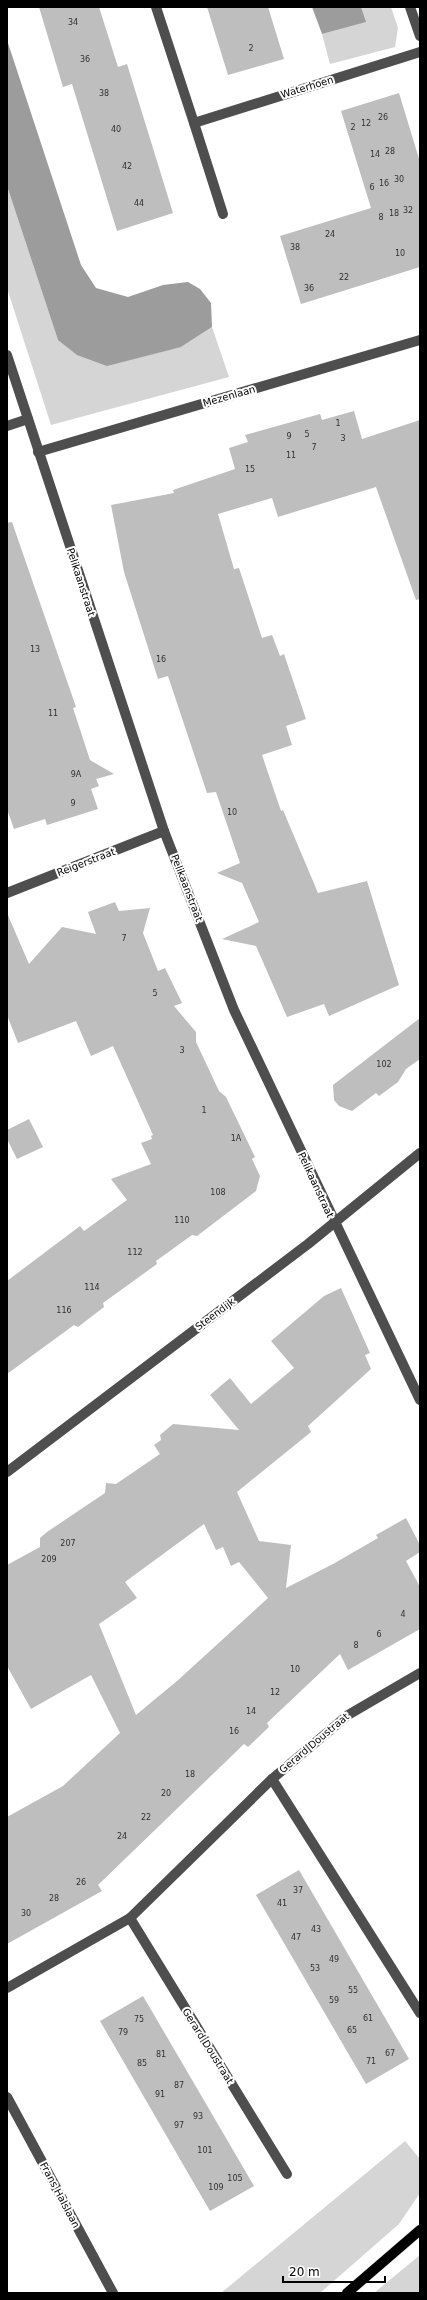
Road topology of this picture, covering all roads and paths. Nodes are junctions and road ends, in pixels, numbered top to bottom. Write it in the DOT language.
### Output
graph roads {
  1 [pos="156,7"];
  2 [pos="410,7"];
  3 [pos="420,36"];
  4 [pos="420,52"];
  5 [pos="194,123"];
  6 [pos="223,214"];
  7 [pos="420,340"];
  8 [pos="7,355"];
  9 [pos="28,419"];
  10 [pos="7,426"];
  11 [pos="38,452"];
  12 [pos="164,831"];
  13 [pos="7,893"];
  14 [pos="420,1153"];
  15 [pos="334,1224"];
  16 [pos="420,1400"];
  17 [pos="7,1472"];
  18 [pos="420,1673"];
  19 [pos="272,1779"];
  20 [pos="130,1918"];
  21 [pos="7,1988"];
  22 [pos="420,2014"];
  23 [pos="7,2097"];
  24 [pos="287,2174"];
  25 [pos="420,2230"];
  26 [pos="113,2293"];
  27 [pos="347,2293"];
  1 -- 5 [label="street"];
  2 -- 3 [label="street"];
  4 -- 5 [label="street, Waterhoen"];
  5 -- 6 [label="street"];
  7 -- 11 [label="street, Mezenlaan"];
  8 -- 9 [label="street, Pelikaanstraat"];
  9 -- 10 [label="street"];
  9 -- 11 [label="street, Pelikaanstraat"];
  11 -- 12 [label="street, Pelikaanstraat"];
  12 -- 13 [label="street, Reigerstraat"];
  12 -- 15 [label="street, Pelikaanstraat"];
  14 -- 15 [label="street, Steendijk"];
  15 -- 16 [label="street, Pelikaanstraat"];
  15 -- 17 [label="street, Steendijk"];
  18 -- 19 [label="street, Gerard Doustraat"];
  19 -- 20 [label="street, Gerard Doustraat"];
  19 -- 22 [label="street, Gerard Doustraat"];
  20 -- 21 [label="street, Gerard Doustraat"];
  20 -- 24 [label="street, Gerard Doustraat"];
  23 -- 26 [label="street, Frans Halslaan"];
  25 -- 27 [label="main road"];
}
